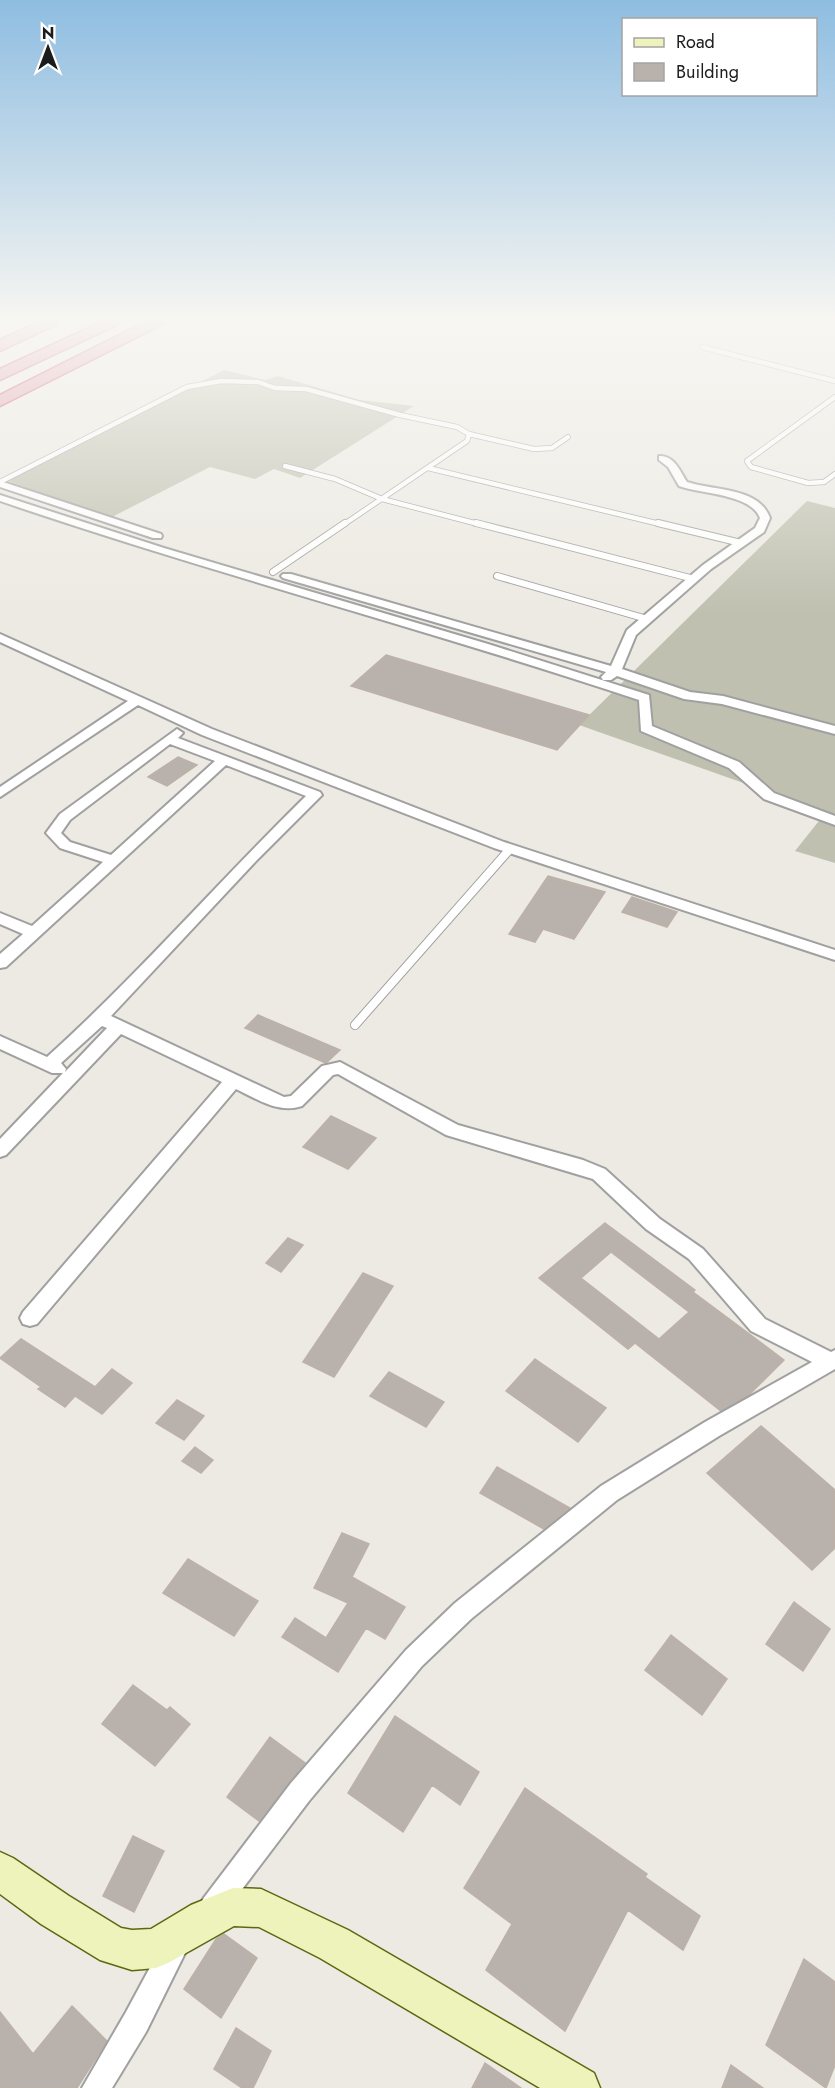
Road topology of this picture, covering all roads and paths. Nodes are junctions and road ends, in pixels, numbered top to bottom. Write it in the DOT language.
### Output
graph roads {
  1 [pos="127,419"];
  2 [pos="421,419"];
  3 [pos="804,419"];
  4 [pos="469,434"];
  5 [pos="568,437"];
  6 [pos="662,458"];
  7 [pos="285,466"];
  8 [pos="428,468"];
  9 [pos="835,474"];
  10 [pos="3,487"];
  11 [pos="0,498"];
  12 [pos="382,499"];
  13 [pos="741,543"];
  14 [pos="273,572"];
  15 [pos="497,576"];
  16 [pos="693,579"];
  17 [pos="647,619"];
  18 [pos="0,638"];
  19 [pos="615,671"];
  20 [pos="599,682"];
  21 [pos="137,700"];
  22 [pos="189,724"];
  23 [pos="835,730"];
  24 [pos="169,739"];
  25 [pos="225,759"];
  26 [pos="0,793"];
  27 [pos="835,821"];
  28 [pos="510,849"];
  29 [pos="113,860"];
  30 [pos="0,918"];
  31 [pos="32,932"];
  32 [pos="835,955"];
  33 [pos="0,963"];
  34 [pos="100,1018"];
  35 [pos="354,1025"];
  36 [pos="118,1027"];
  37 [pos="0,1042"];
  38 [pos="48,1065"];
  39 [pos="72,1076"];
  40 [pos="233,1081"];
  41 [pos="0,1150"];
  42 [pos="30,1318"];
  43 [pos="832,1360"];
  44 [pos="0,1871"];
  45 [pos="193,1925"];
  46 [pos="96,2088"];
  47 [pos="579,2088"];
  1 -- 10 [label="lane"];
  2 -- 4 [label="lane"];
  3 -- 9 [label="lane"];
  4 -- 5 [label="lane"];
  4 -- 8 [label="lane"];
  6 -- 13 [label="street"];
  7 -- 12 [label="lane"];
  8 -- 12 [label="lane"];
  8 -- 13 [label="lane"];
  10 -- 14 [label="street"];
  11 -- 20 [label="street"];
  12 -- 14 [label="lane"];
  12 -- 16 [label="lane"];
  13 -- 16 [label="street"];
  14 -- 19 [label="street"];
  15 -- 17 [label="lane"];
  16 -- 17 [label="street"];
  17 -- 19 [label="street"];
  18 -- 21 [label="street"];
  19 -- 20 [label="street"];
  19 -- 23 [label="street"];
  20 -- 27 [label="street"];
  21 -- 22 [label="street"];
  21 -- 26 [label="street"];
  22 -- 24 [label="street"];
  22 -- 28 [label="street"];
  24 -- 25 [label="street"];
  24 -- 29 [label="street"];
  25 -- 29 [label="street"];
  25 -- 34 [label="street"];
  28 -- 32 [label="street"];
  28 -- 35 [label="lane"];
  29 -- 31 [label="street"];
  30 -- 31 [label="street"];
  31 -- 33 [label="street"];
  34 -- 36 [label="street"];
  34 -- 38 [label="street"];
  36 -- 39 [label="street"];
  36 -- 40 [label="street"];
  37 -- 38 [label="street"];
  38 -- 39 [label="street"];
  39 -- 41 [label="street"];
  40 -- 42 [label="street"];
  40 -- 43 [label="street"];
  43 -- 45 [label="street"];
  44 -- 45 [label="street"];
  45 -- 46 [label="street"];
  45 -- 47 [label="street"];
}
